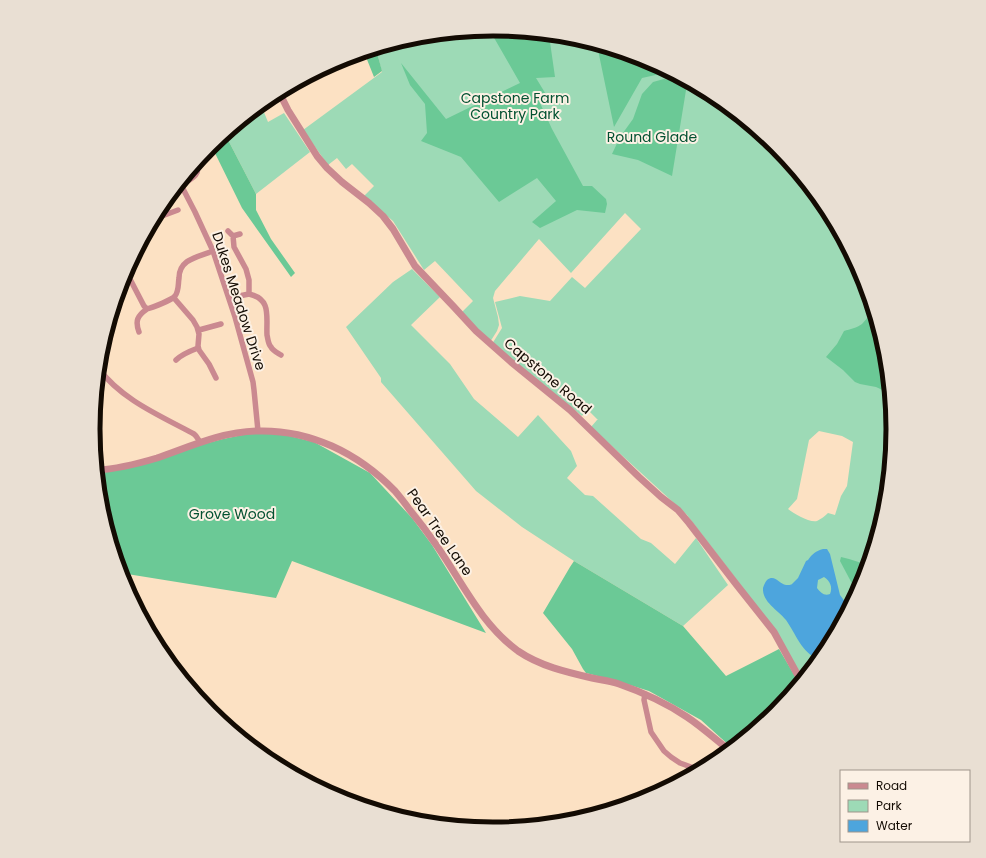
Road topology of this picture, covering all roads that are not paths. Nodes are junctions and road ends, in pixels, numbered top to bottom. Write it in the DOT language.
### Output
graph roads {
  1 [pos="282,98"];
  2 [pos="197,171"];
  3 [pos="190,180"];
  4 [pos="182,188"];
  5 [pos="178,210"];
  6 [pos="163,216"];
  7 [pos="228,231"];
  8 [pos="240,234"];
  9 [pos="233,236"];
  10 [pos="213,251"];
  11 [pos="130,280"];
  12 [pos="249,294"];
  13 [pos="174,298"];
  14 [pos="229,298"];
  15 [pos="147,309"];
  16 [pos="221,324"];
  17 [pos="198,330"];
  18 [pos="139,332"];
  19 [pos="198,348"];
  20 [pos="281,355"];
  21 [pos="176,360"];
  22 [pos="104,375"];
  23 [pos="216,378"];
  24 [pos="258,431"];
  25 [pos="200,442"];
  26 [pos="102,469"];
  27 [pos="798,676"];
  28 [pos="645,694"];
  29 [pos="724,746"];
  30 [pos="692,767"];
  1 -- 27 [label="street, Capstone Road"];
  2 -- 3 [label="street"];
  4 -- 10 [label="street, Dukes Meadow Drive"];
  5 -- 6 [label="street"];
  7 -- 9 [label="street"];
  8 -- 9 [label="street"];
  9 -- 12 [label="street"];
  10 -- 13 [label="street"];
  10 -- 14 [label="street, Dukes Meadow Drive"];
  11 -- 15 [label="street"];
  12 -- 14 [label="street"];
  12 -- 20 [label="street"];
  13 -- 15 [label="street"];
  13 -- 17 [label="street"];
  14 -- 24 [label="street, Dukes Meadow Drive"];
  15 -- 18 [label="street"];
  16 -- 17 [label="street"];
  17 -- 19 [label="street"];
  19 -- 21 [label="street"];
  19 -- 23 [label="street"];
  22 -- 25 [label="street"];
  24 -- 25 [label="street, Pear Tree Lane"];
  24 -- 28 [label="street, Pear Tree Lane"];
  25 -- 26 [label="street, Pear Tree Lane"];
  28 -- 29 [label="street, Pear Tree Lane"];
  28 -- 30 [label="street"];
}
